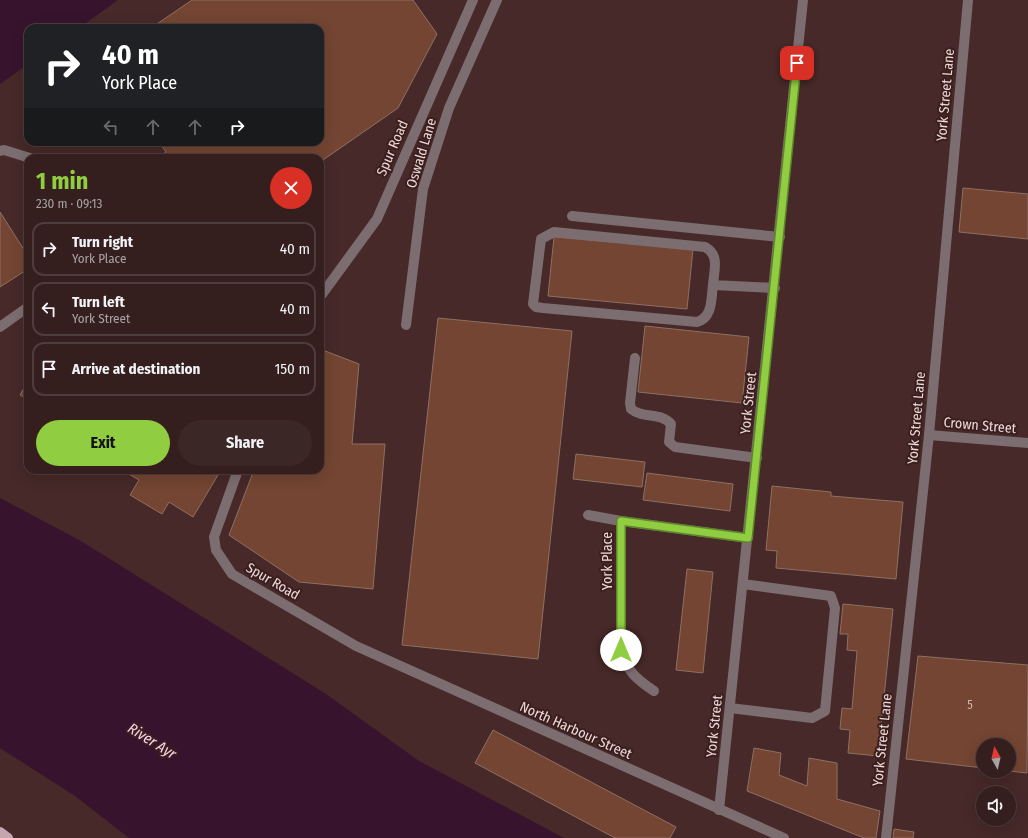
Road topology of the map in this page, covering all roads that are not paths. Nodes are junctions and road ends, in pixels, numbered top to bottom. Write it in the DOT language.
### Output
graph roads {
  1 [pos="473,0"];
  2 [pos="497,0"];
  3 [pos="803,0"];
  4 [pos="968,0"];
  5 [pos="0,151"];
  6 [pos="24,156"];
  7 [pos="572,216"];
  8 [pos="780,237"];
  9 [pos="713,285"];
  10 [pos="775,288"];
  11 [pos="324,292"];
  12 [pos="24,310"];
  13 [pos="406,325"];
  14 [pos="0,327"];
  15 [pos="635,358"];
  16 [pos="929,435"];
  17 [pos="1028,444"];
  18 [pos="757,458"];
  19 [pos="237,474"];
  20 [pos="588,516"];
  21 [pos="621,521"];
  22 [pos="748,538"];
  23 [pos="743,584"];
  24 [pos="356,646"];
  25 [pos="654,691"];
  26 [pos="730,708"];
  27 [pos="720,810"];
  28 [pos="0,832"];
  29 [pos="8,838"];
  30 [pos="784,838"];
  31 [pos="886,838"];
  1 -- 11 [label="street, Spur Road"];
  2 -- 13 [label="street, Oswald Lane"];
  3 -- 8 [label="street, York Street"];
  4 -- 16 [label="street, York Street Lane"];
  5 -- 6 [label="street"];
  7 -- 8 [label="street"];
  8 -- 10 [label="street, York Street"];
  9 -- 9 [label="street"];
  9 -- 10 [label="street"];
  10 -- 18 [label="street, York Street"];
  12 -- 14 [label="street"];
  15 -- 18 [label="street"];
  16 -- 17 [label="street, Crown Street"];
  16 -- 31 [label="street, York Street Lane"];
  18 -- 22 [label="street, York Street"];
  19 -- 24 [label="street, Spur Road"];
  20 -- 21 [label="street"];
  21 -- 22 [label="street, York Place"];
  21 -- 25 [label="street, York Place"];
  22 -- 23 [label="street, York Street"];
  23 -- 26 [label="street, York Street"];
  23 -- 26 [label="street"];
  24 -- 27 [label="street, North Harbour Street"];
  26 -- 27 [label="street, York Street"];
  27 -- 30 [label="street, North Harbour Street"];
  28 -- 29 [label="main road"];
}
